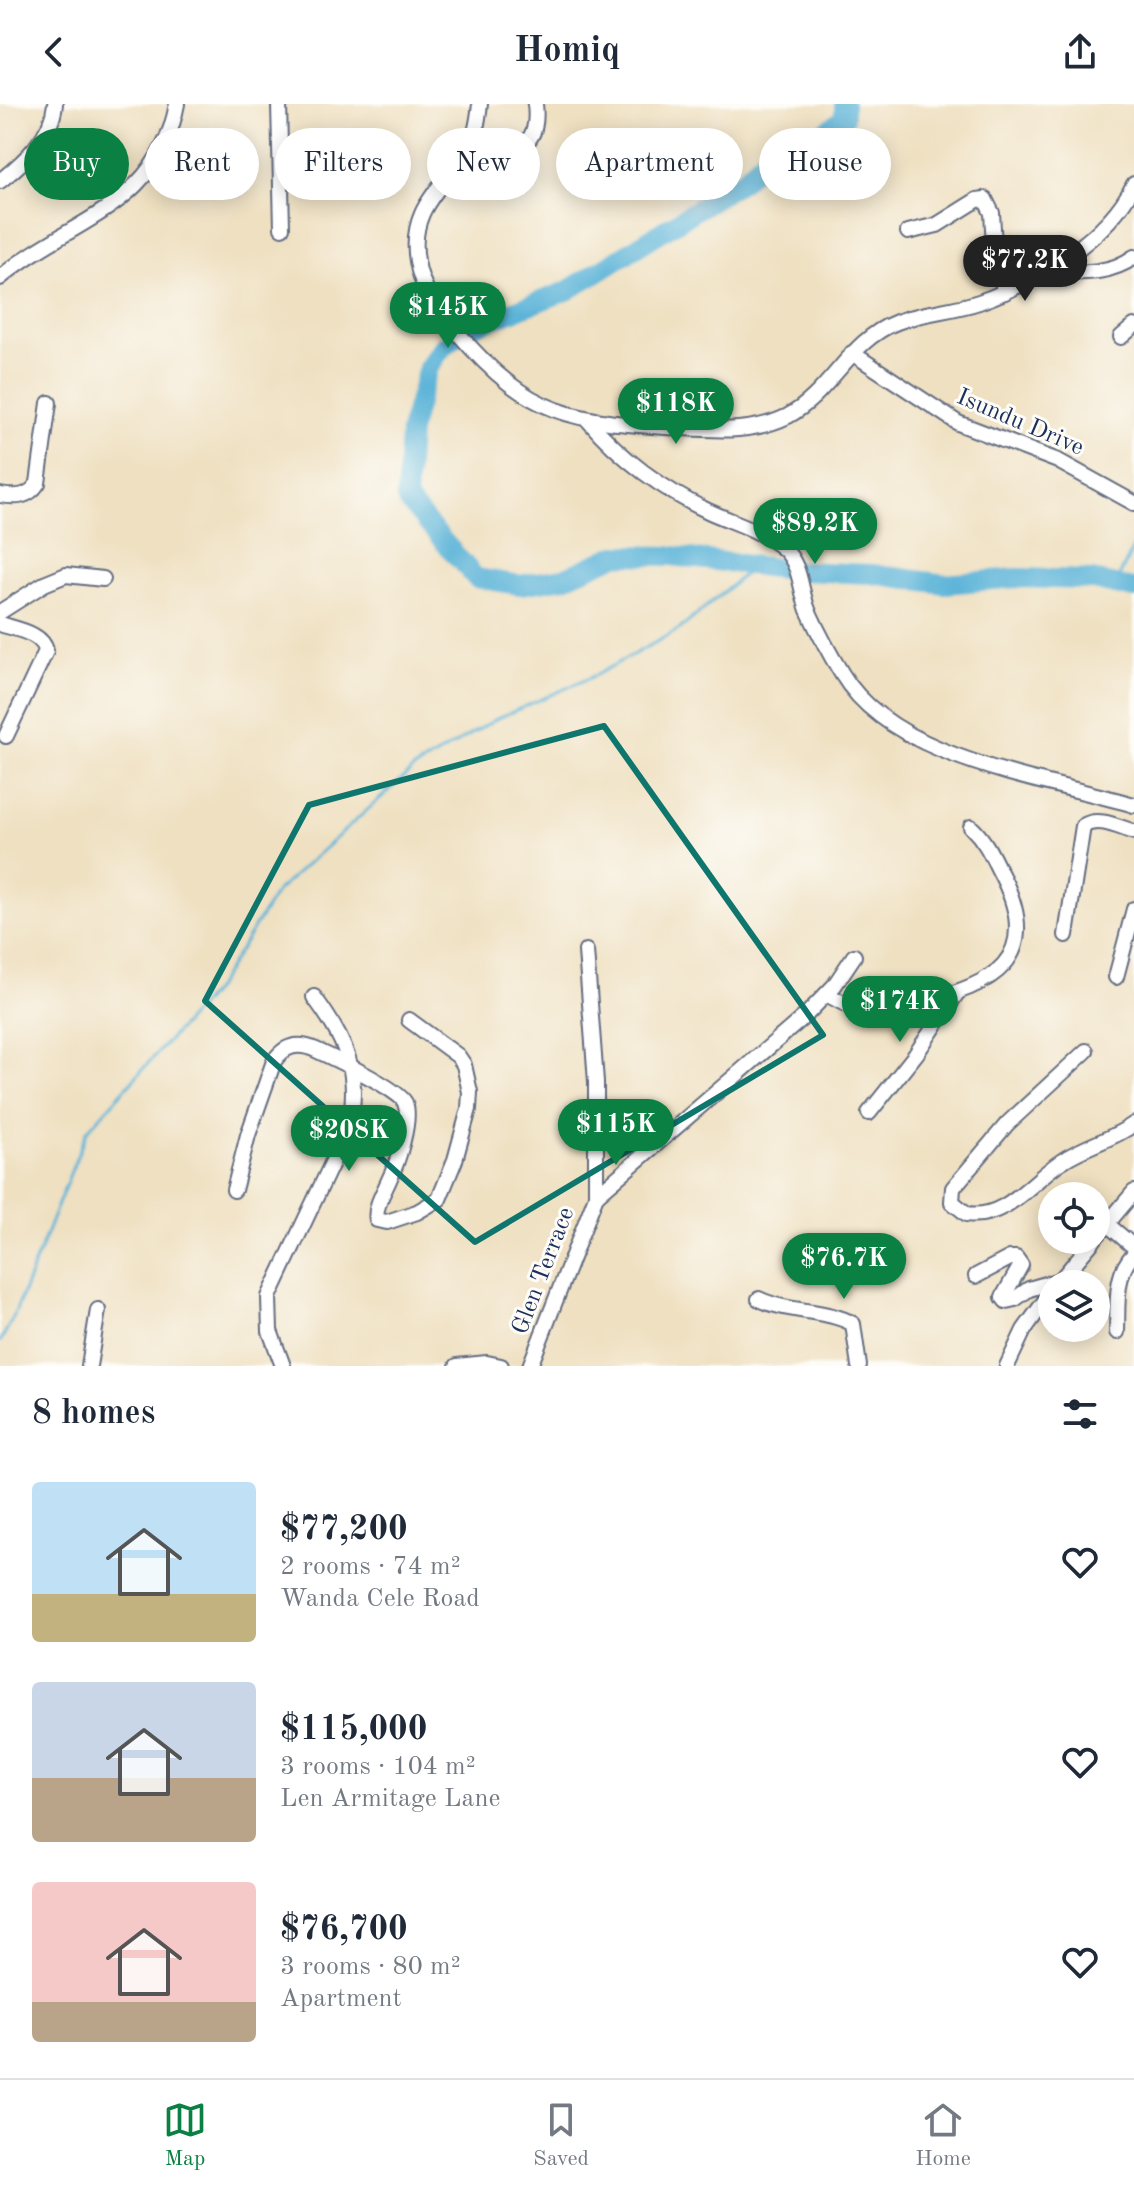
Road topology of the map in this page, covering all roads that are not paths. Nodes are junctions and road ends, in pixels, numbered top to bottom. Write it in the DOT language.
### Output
graph roads {
  1 [pos="55,104"];
  2 [pos="177,104"];
  3 [pos="279,104"];
  4 [pos="480,104"];
  5 [pos="535,104"];
  6 [pos="476,128"];
  7 [pos="536,128"];
  8 [pos="0,181"];
  9 [pos="1134,184"];
  10 [pos="428,200"];
  11 [pos="282,228"];
  12 [pos="908,232"];
  13 [pos="1134,257"];
  14 [pos="1041,272"];
  15 [pos="0,278"];
  16 [pos="1005,292"];
  17 [pos="1134,326"];
  18 [pos="1121,337"];
  19 [pos="852,353"];
  20 [pos="49,403"];
  21 [pos="588,420"];
  22 [pos="0,495"];
  23 [pos="1134,503"];
  24 [pos="103,579"];
  25 [pos="0,612"];
  26 [pos="0,624"];
  27 [pos="6,736"];
  28 [pos="1134,805"];
  29 [pos="971,827"];
  30 [pos="1134,832"];
  31 [pos="1134,909"];
  32 [pos="1066,935"];
  33 [pos="586,951"];
  34 [pos="854,956"];
  35 [pos="1116,977"];
  36 [pos="957,993"];
  37 [pos="827,994"];
  38 [pos="314,997"];
  39 [pos="409,1020"];
  40 [pos="1086,1051"];
  41 [pos="352,1070"];
  42 [pos="869,1113"];
  43 [pos="1134,1124"];
  44 [pos="234,1190"];
  45 [pos="1134,1192"];
  46 [pos="596,1196"];
  47 [pos="1110,1220"];
  48 [pos="1110,1227"];
  49 [pos="1134,1247"];
  50 [pos="1082,1254"];
  51 [pos="1134,1254"];
  52 [pos="1069,1270"];
  53 [pos="976,1276"];
  54 [pos="1038,1288"];
  55 [pos="759,1299"];
  56 [pos="98,1310"];
  57 [pos="1038,1310"];
  58 [pos="1117,1332"];
  59 [pos="89,1366"];
  60 [pos="283,1366"];
  61 [pos="457,1366"];
  62 [pos="501,1366"];
  63 [pos="530,1366"];
  64 [pos="859,1366"];
  65 [pos="1007,1366"];
  1 -- 8 [label="street"];
  2 -- 15 [label="street"];
  3 -- 11 [label="street"];
  4 -- 6 [label="street"];
  5 -- 7 [label="street"];
  9 -- 14 [label="street"];
  10 -- 21 [label="street"];
  12 -- 16 [label="street"];
  13 -- 14 [label="street"];
  14 -- 16 [label="street"];
  16 -- 19 [label="street"];
  17 -- 18 [label="street"];
  19 -- 21 [label="street"];
  19 -- 23 [label="street, Isundu Drive"];
  20 -- 22 [label="street"];
  21 -- 28 [label="street"];
  24 -- 25 [label="street"];
  26 -- 27 [label="street"];
  29 -- 36 [label="street"];
  30 -- 32 [label="street"];
  31 -- 35 [label="street"];
  33 -- 46 [label="street, Glen Terrace"];
  34 -- 37 [label="street"];
  36 -- 37 [label="street"];
  36 -- 42 [label="street"];
  37 -- 46 [label="street"];
  38 -- 41 [label="street"];
  39 -- 41 [label="street"];
  40 -- 43 [label="street"];
  41 -- 44 [label="street"];
  41 -- 60 [label="street"];
  45 -- 47 [label="street"];
  46 -- 63 [label="street, Glen Terrace"];
  48 -- 49 [label="street"];
  50 -- 52 [label="street"];
  51 -- 58 [label="street"];
  53 -- 54 [label="street"];
  55 -- 64 [label="street"];
  56 -- 59 [label="street"];
  57 -- 65 [label="street"];
  61 -- 62 [label="street"];
}
